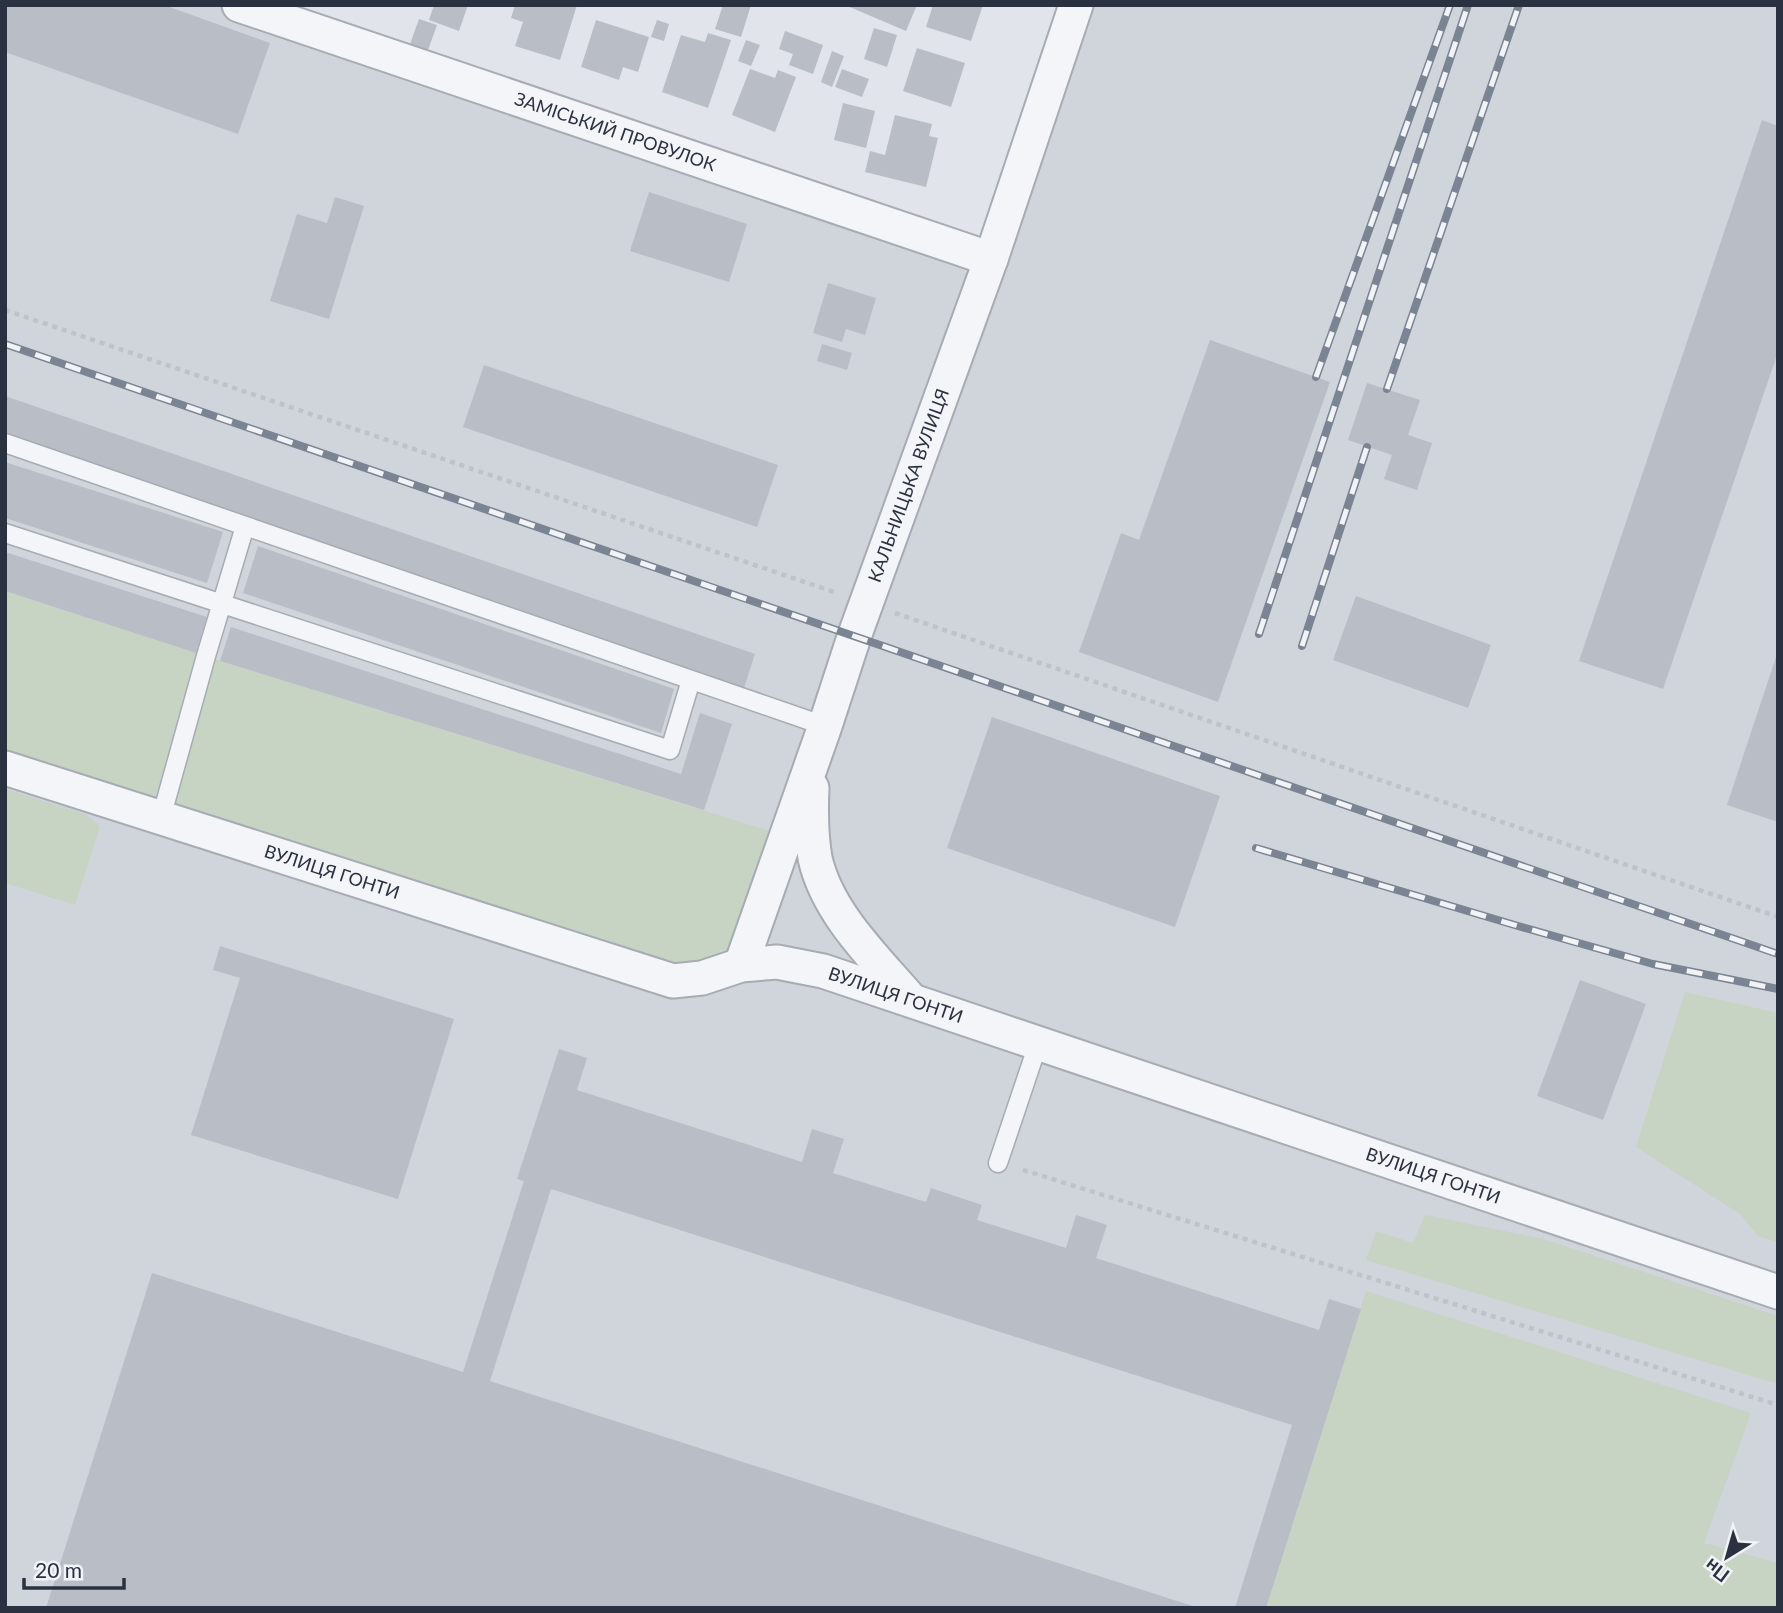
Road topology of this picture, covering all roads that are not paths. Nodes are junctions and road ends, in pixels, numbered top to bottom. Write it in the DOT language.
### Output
graph roads {
  1 [pos="239,5"];
  2 [pos="1076,5"];
  3 [pos="991,259"];
  4 [pos="5,443"];
  5 [pos="245,526"];
  6 [pos="5,533"];
  7 [pos="222,603"];
  8 [pos="691,680"];
  9 [pos="820,740"];
  10 [pos="5,768"];
  11 [pos="161,817"];
  12 [pos="741,965"];
  13 [pos="912,1002"];
  14 [pos="1038,1044"];
  15 [pos="998,1163"];
  16 [pos="1778,1292"];
  1 -- 3 [label="street, ЗАМІСЬКИЙ ПРОВУЛОК"];
  2 -- 3 [label="street, КАЛЬНИЦЬКА ВУЛИЦЯ"];
  3 -- 9 [label="street, КАЛЬНИЦЬКА ВУЛИЦЯ"];
  4 -- 5 [label="lane"];
  5 -- 7 [label="lane"];
  5 -- 8 [label="lane"];
  6 -- 7 [label="lane"];
  7 -- 8 [label="lane"];
  7 -- 11 [label="lane"];
  8 -- 9 [label="lane"];
  9 -- 12 [label="street, КАЛЬНИЦЬКА ВУЛИЦЯ"];
  9 -- 13 [label="street"];
  10 -- 11 [label="street, ВУЛИЦЯ ГОНТИ"];
  11 -- 12 [label="street, ВУЛИЦЯ ГОНТИ"];
  12 -- 13 [label="street, ВУЛИЦЯ ГОНТИ"];
  13 -- 14 [label="street, ВУЛИЦЯ ГОНТИ"];
  14 -- 15 [label="lane"];
  14 -- 16 [label="street, ВУЛИЦЯ ГОНТИ"];
}
